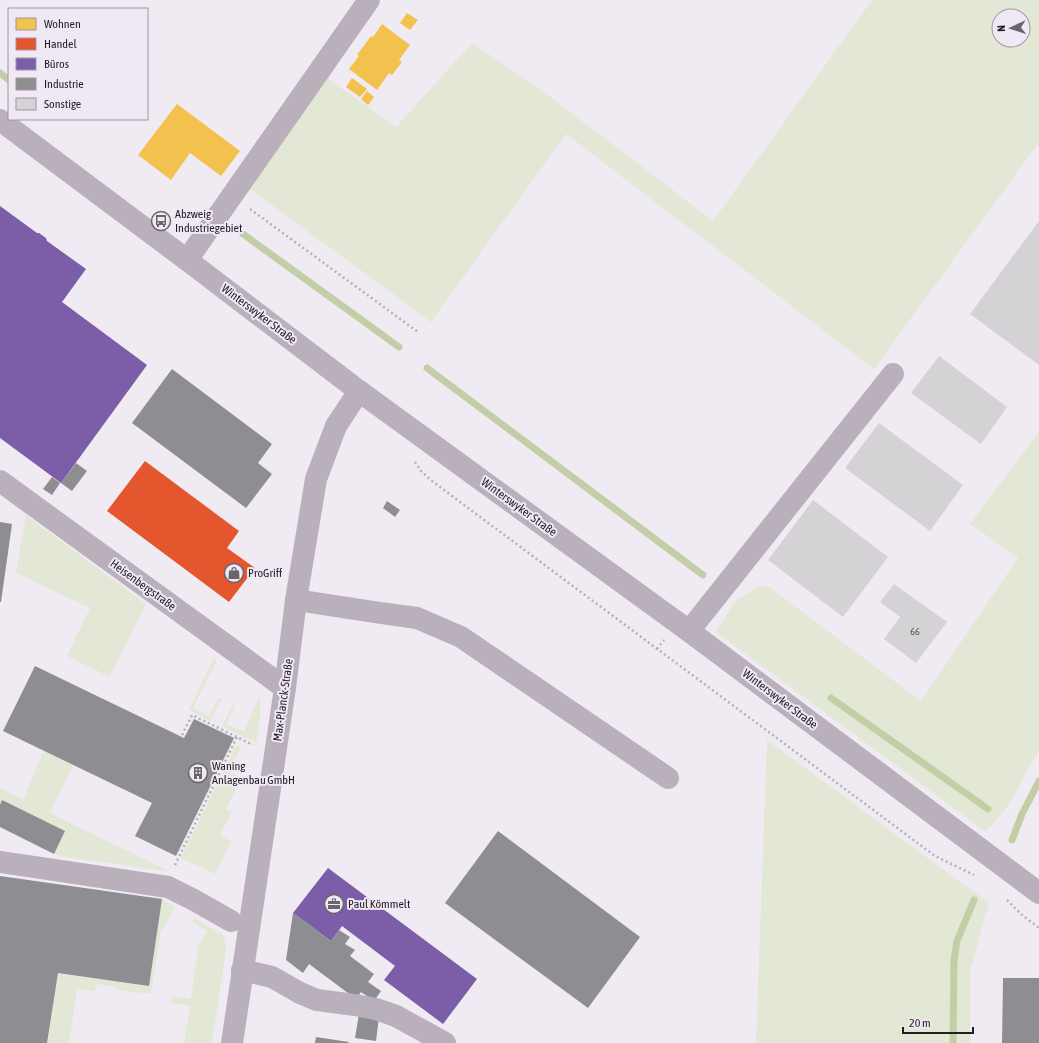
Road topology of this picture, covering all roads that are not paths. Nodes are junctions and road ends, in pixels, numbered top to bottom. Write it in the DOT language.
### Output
graph roads {
  1 [pos="369,0"];
  2 [pos="0,120"];
  3 [pos="187,260"];
  4 [pos="893,374"];
  5 [pos="359,391"];
  6 [pos="0,481"];
  7 [pos="296,600"];
  8 [pos="690,631"];
  9 [pos="285,688"];
  10 [pos="668,778"];
  11 [pos="0,862"];
  12 [pos="1039,893"];
  13 [pos="231,921"];
  14 [pos="242,970"];
  15 [pos="232,1043"];
  16 [pos="445,1043"];
  1 -- 3 [label="street"];
  2 -- 3 [label="street, Winterswyker Straße"];
  3 -- 5 [label="street, Winterswyker Straße"];
  4 -- 8 [label="street"];
  5 -- 7 [label="street, Max-Planck-Straße"];
  5 -- 8 [label="street, Winterswyker Straße"];
  6 -- 9 [label="street, Heisenbergstraße"];
  7 -- 9 [label="street, Max-Planck-Straße"];
  7 -- 10 [label="street"];
  8 -- 12 [label="street, Winterswyker Straße"];
  9 -- 14 [label="street, Max-Planck-Straße"];
  11 -- 13 [label="street"];
  14 -- 15 [label="street, Max-Planck-Straße"];
  14 -- 16 [label="street"];
}
